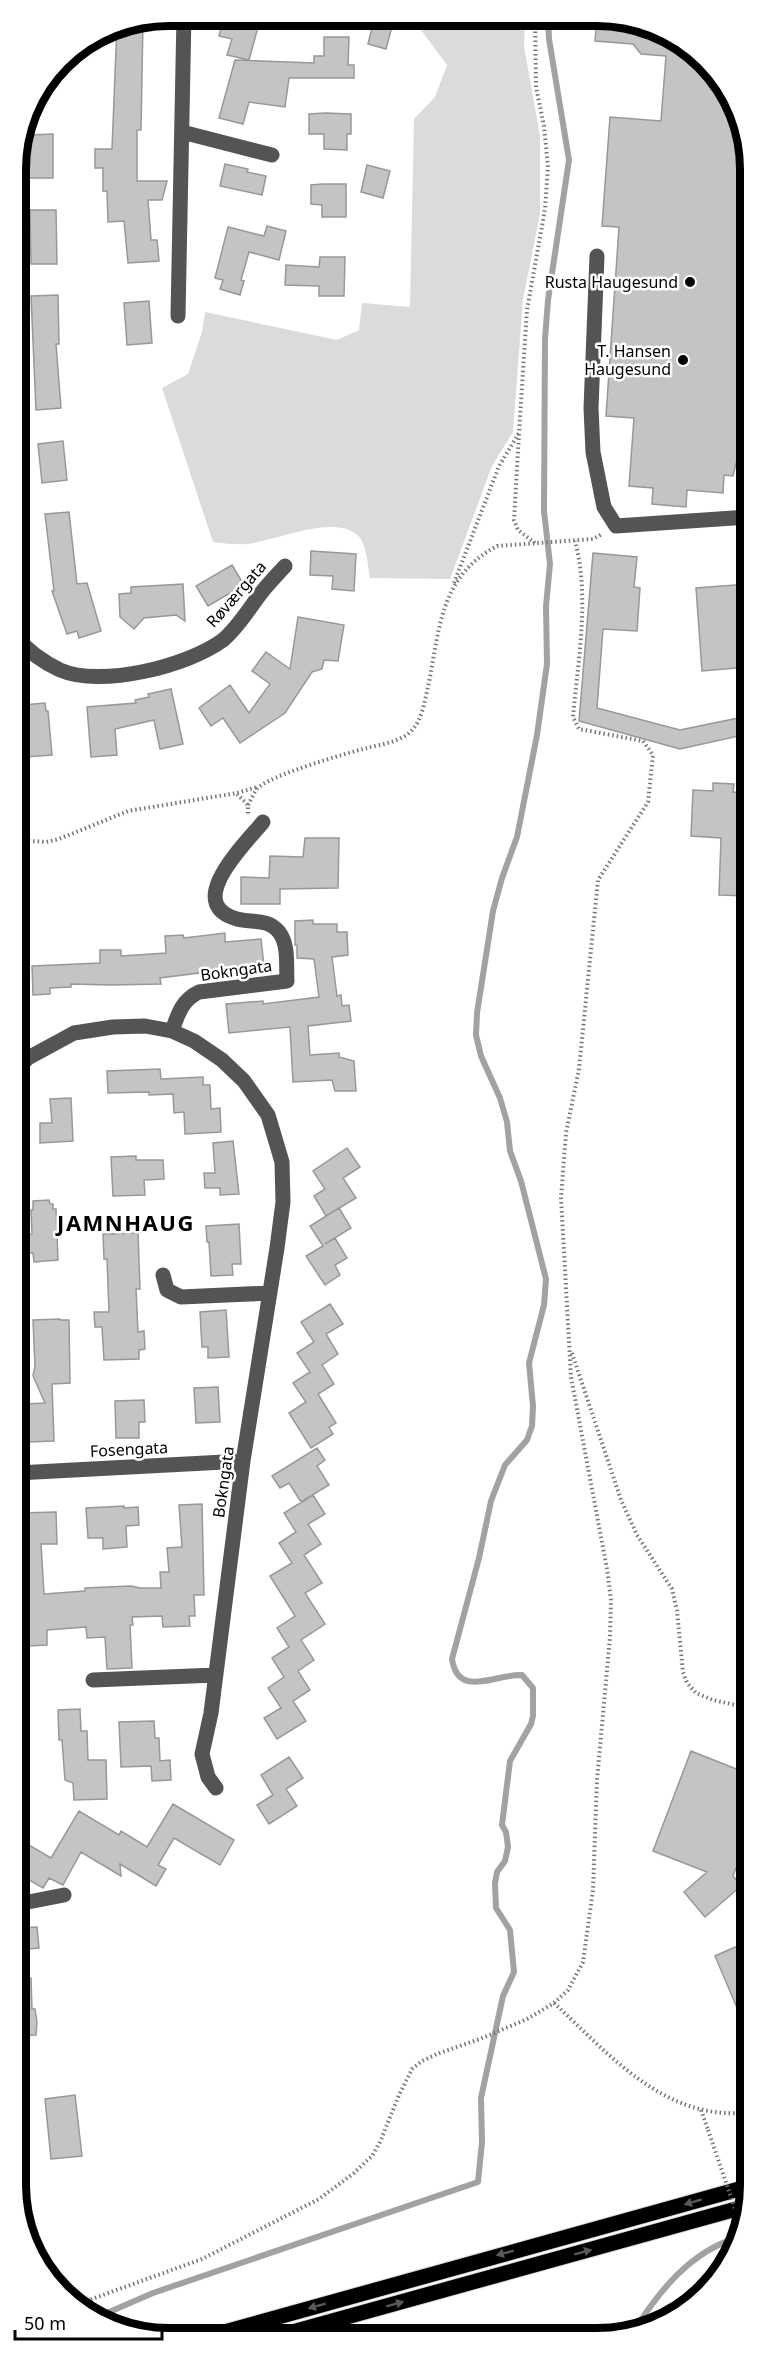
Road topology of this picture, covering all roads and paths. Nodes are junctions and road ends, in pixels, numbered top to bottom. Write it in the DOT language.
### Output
graph roads {
  1 [pos="184,26"];
  2 [pos="535,26"];
  3 [pos="182,132"];
  4 [pos="273,155"];
  5 [pos="597,256"];
  6 [pos="178,316"];
  7 [pos="519,434"];
  8 [pos="740,518"];
  9 [pos="616,526"];
  10 [pos="574,541"];
  11 [pos="536,543"];
  12 [pos="285,566"];
  13 [pos="454,583"];
  14 [pos="26,647"];
  15 [pos="258,788"];
  16 [pos="248,805"];
  17 [pos="263,822"];
  18 [pos="26,840"];
  19 [pos="172,1031"];
  20 [pos="26,1060"];
  21 [pos="163,1275"];
  22 [pos="270,1293"];
  23 [pos="571,1349"];
  24 [pos="243,1461"];
  25 [pos="26,1473"];
  26 [pos="216,1675"];
  27 [pos="93,1680"];
  28 [pos="739,1706"];
  29 [pos="216,1788"];
  30 [pos="64,1895"];
  31 [pos="26,1902"];
  32 [pos="554,2003"];
  33 [pos="701,2110"];
  34 [pos="739,2113"];
  35 [pos="739,2189"];
  36 [pos="738,2209"];
  37 [pos="737,2214"];
  38 [pos="85,2301"];
  39 [pos="239,2328"];
  40 [pos="307,2328"];
  1 -- 3 [label="street"];
  2 -- 7 [label="path"];
  3 -- 4 [label="street"];
  3 -- 6 [label="street"];
  5 -- 9 [label="street"];
  7 -- 11 [label="path"];
  7 -- 13 [label="path"];
  8 -- 9 [label="street"];
  9 -- 10 [label="path"];
  10 -- 11 [label="path"];
  10 -- 23 [label="path"];
  11 -- 13 [label="path"];
  12 -- 14 [label="street, Røværgata"];
  13 -- 15 [label="path"];
  15 -- 16 [label="path"];
  15 -- 18 [label="path"];
  17 -- 19 [label="street, Bokngata"];
  19 -- 20 [label="street, Bokngata"];
  19 -- 22 [label="street, Bokngata"];
  21 -- 22 [label="street"];
  22 -- 24 [label="street, Bokngata"];
  23 -- 28 [label="path"];
  23 -- 32 [label="path"];
  24 -- 25 [label="street, Fosengata"];
  24 -- 26 [label="street, Bokngata"];
  26 -- 27 [label="street"];
  26 -- 29 [label="street, Bokngata"];
  30 -- 31 [label="street"];
  32 -- 33 [label="path"];
  32 -- 38 [label="path"];
  33 -- 34 [label="path"];
  33 -- 37 [label="path, bridge"];
  35 -- 39 [label="main road, one-way"];
  40 -- 36 [label="main road, one-way"];
}
